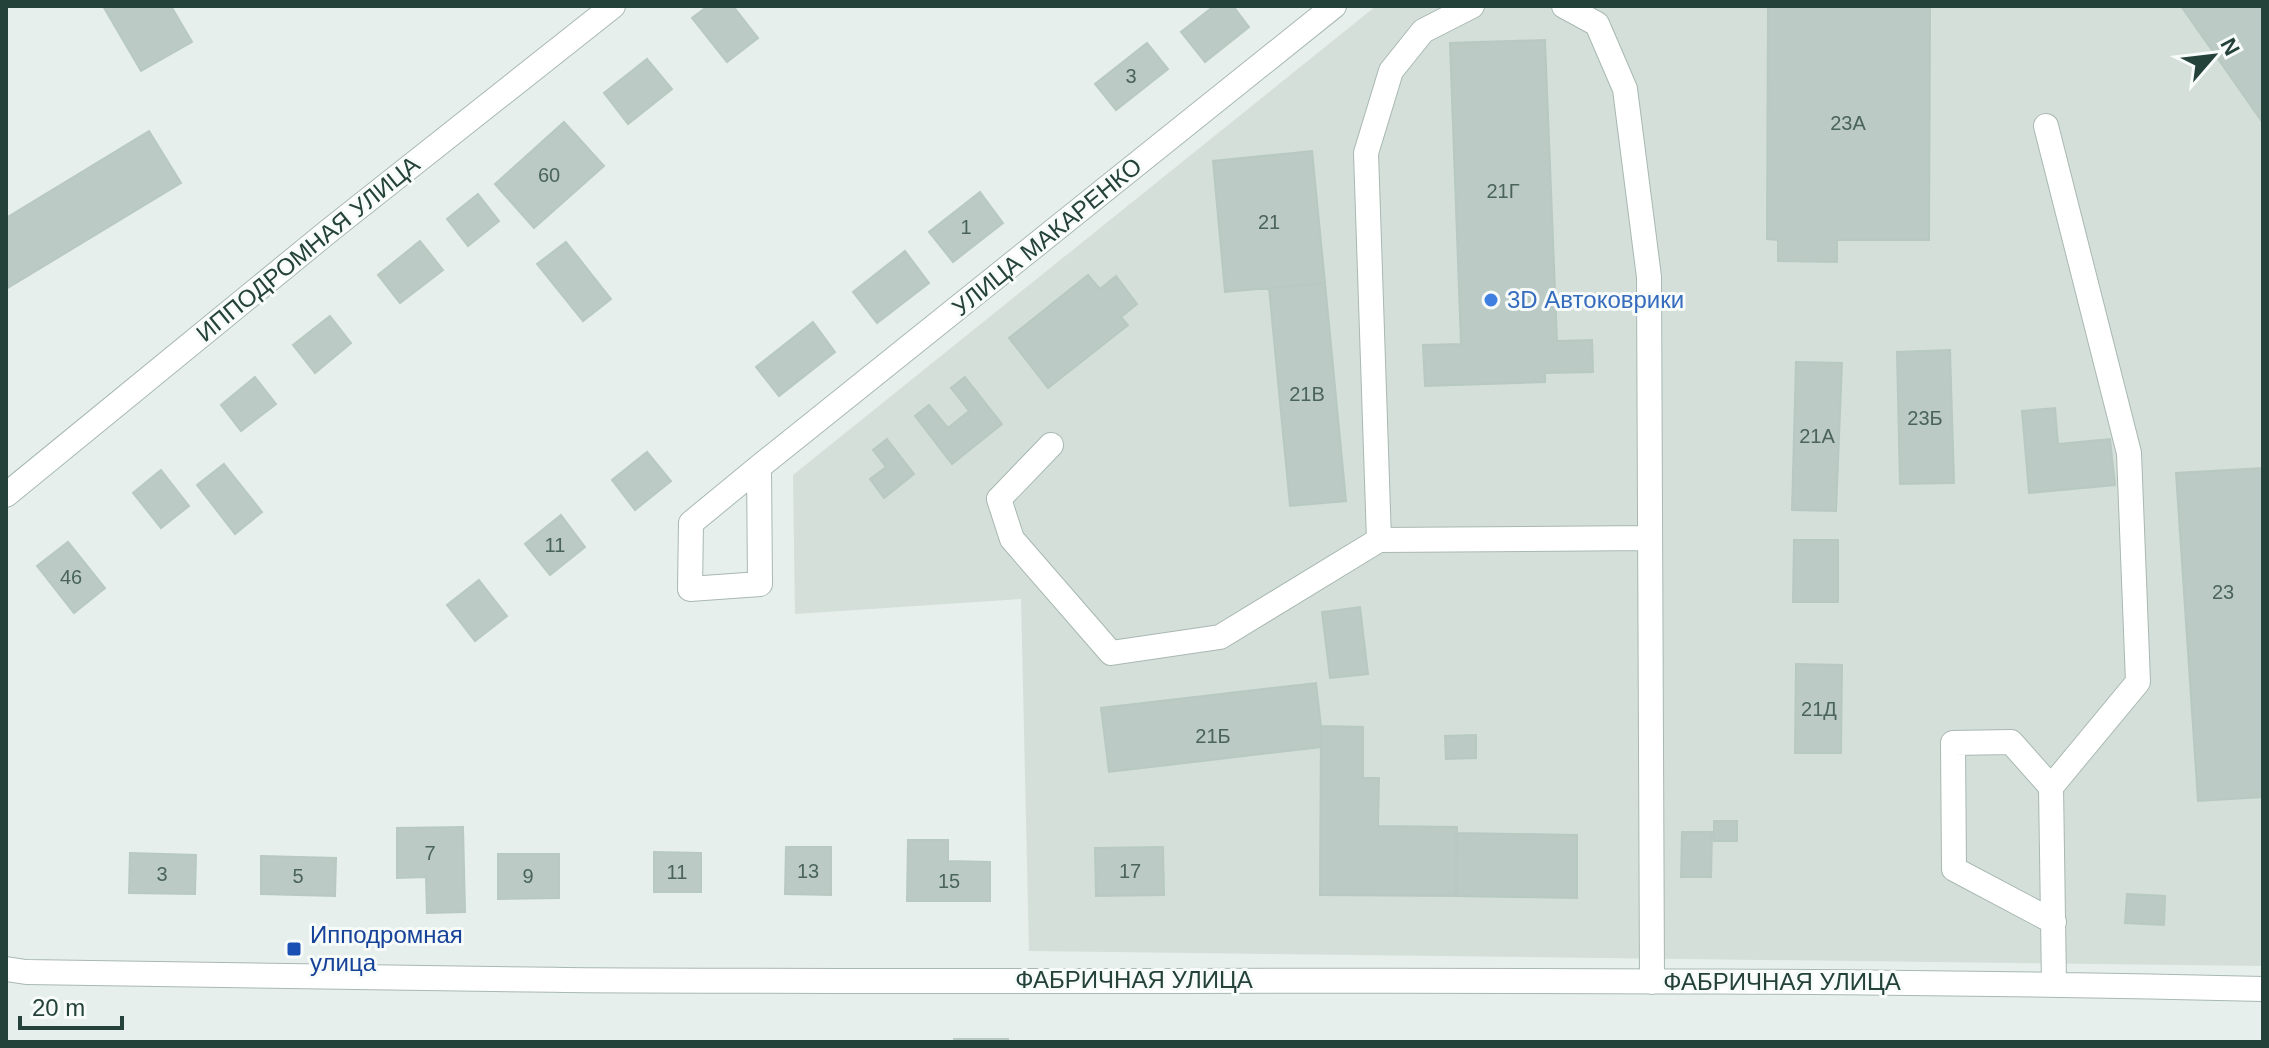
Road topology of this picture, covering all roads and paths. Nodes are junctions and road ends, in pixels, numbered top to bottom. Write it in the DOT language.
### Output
graph roads {
  1 [pos="613,6"];
  2 [pos="1334,6"];
  3 [pos="1472,6"];
  4 [pos="1564,6"];
  5 [pos="2046,126"];
  6 [pos="1051,445"];
  7 [pos="759,467"];
  8 [pos="6,495"];
  9 [pos="1650,538"];
  10 [pos="1379,540"];
  11 [pos="2051,787"];
  12 [pos="2054,922"];
  13 [pos="6,969"];
  14 [pos="1652,982"];
  15 [pos="2054,984"];
  16 [pos="2263,989"];
  1 -- 8 [label="street, ИППОДРОМНАЯ УЛИЦА"];
  2 -- 7 [label="street, УЛИЦА МАКАРЕНКО"];
  3 -- 10 [label="street"];
  4 -- 9 [label="street"];
  5 -- 11 [label="street"];
  6 -- 10 [label="street"];
  7 -- 7 [label="street, УЛИЦА МАКАРЕНКО"];
  9 -- 10 [label="street"];
  9 -- 14 [label="street"];
  11 -- 12 [label="street"];
  11 -- 12 [label="street"];
  12 -- 15 [label="street"];
  13 -- 14 [label="street, ФАБРИЧНАЯ УЛИЦА"];
  14 -- 15 [label="street, ФАБРИЧНАЯ УЛИЦА"];
  15 -- 16 [label="street, ФАБРИЧНАЯ УЛИЦА"];
}
